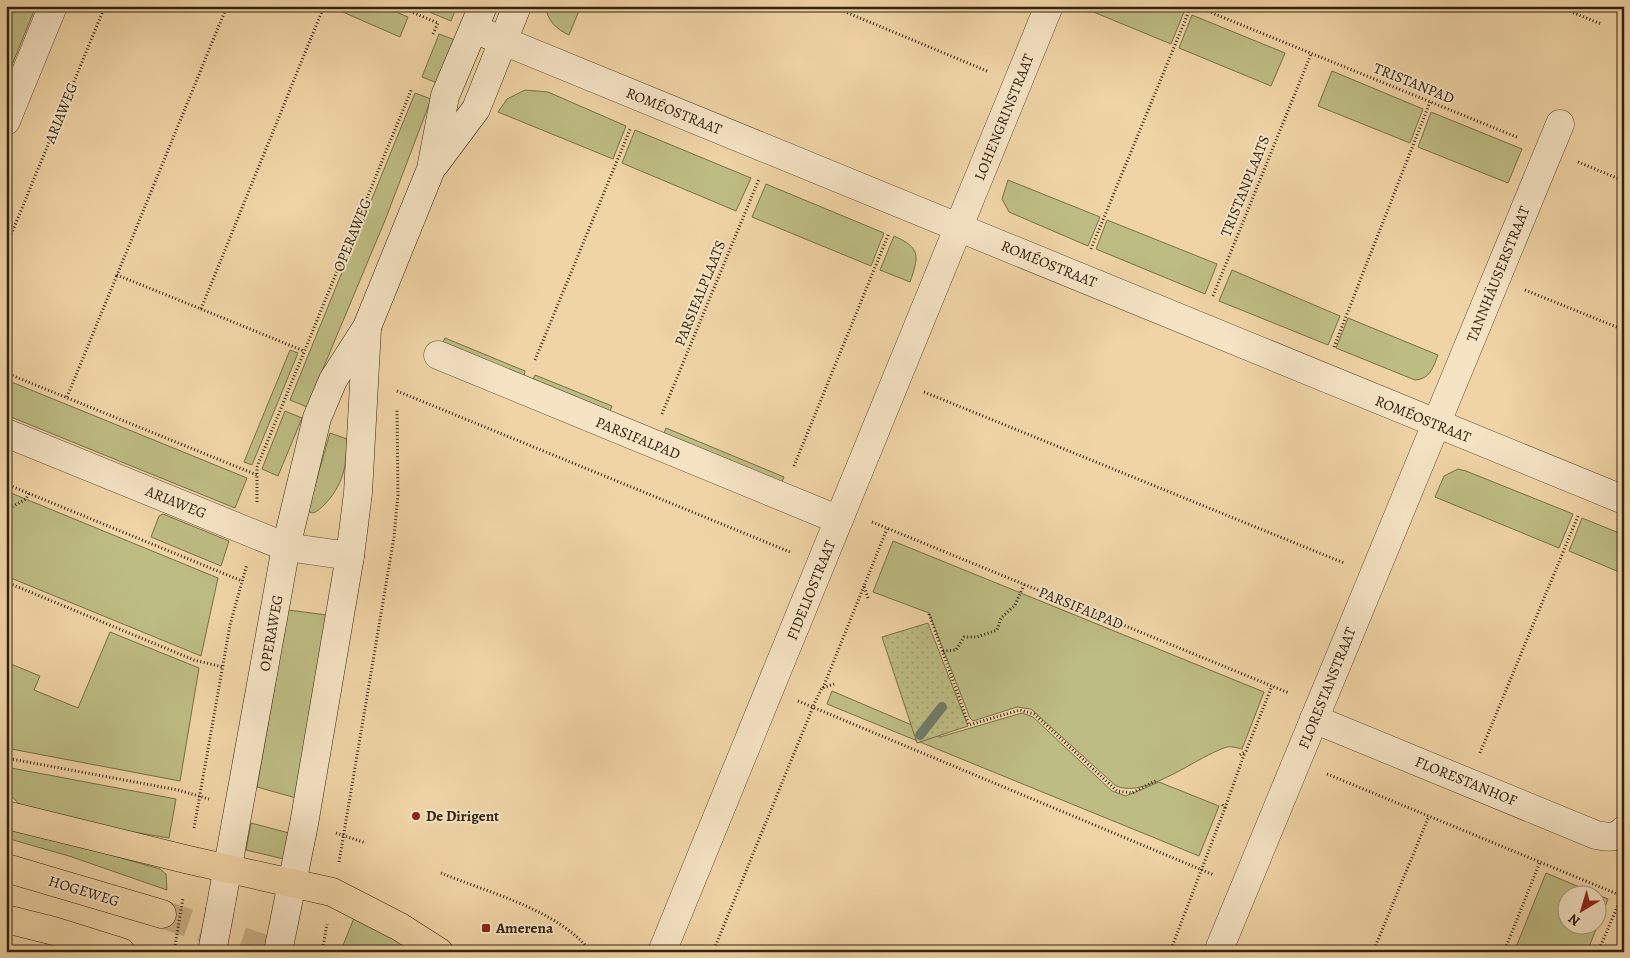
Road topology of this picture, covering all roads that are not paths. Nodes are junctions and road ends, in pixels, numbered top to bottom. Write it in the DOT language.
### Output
graph roads {
  1 [pos="53,6"];
  2 [pos="517,6"];
  3 [pos="1049,6"];
  4 [pos="478,18"];
  5 [pos="503,41"];
  6 [pos="6,120"];
  7 [pos="1560,124"];
  8 [pos="431,169"];
  9 [pos="958,227"];
  10 [pos="367,327"];
  11 [pos="438,355"];
  12 [pos="1437,425"];
  13 [pos="6,433"];
  14 [pos="1624,500"];
  15 [pos="841,515"];
  16 [pos="286,547"];
  17 [pos="350,556"];
  18 [pos="1317,712"];
  19 [pos="6,815"];
  20 [pos="1621,833"];
  21 [pos="6,868"];
  22 [pos="227,868"];
  23 [pos="292,882"];
  24 [pos="162,914"];
  25 [pos="6,919"];
  26 [pos="280,941"];
  27 [pos="121,952"];
  28 [pos="212,952"];
  29 [pos="438,952"];
  30 [pos="662,952"];
  31 [pos="1218,952"];
  1 -- 6 [label="street"];
  2 -- 5 [label="street, OPERAWEG"];
  3 -- 9 [label="street, LOHENGRINSTRAAT"];
  4 -- 5 [label="street, ROMÉOSTRAAT"];
  4 -- 8 [label="street, OPERAWEG"];
  5 -- 8 [label="street, OPERAWEG"];
  5 -- 9 [label="street, ROMÉOSTRAAT"];
  7 -- 12 [label="street, TANNHÄUSERSTRAAT"];
  8 -- 10 [label="street, OPERAWEG"];
  9 -- 12 [label="street, ROMÉOSTRAAT"];
  9 -- 15 [label="street, FIDELIOSTRAAT"];
  10 -- 16 [label="street, OPERAWEG"];
  10 -- 17 [label="street, OPERAWEG"];
  11 -- 15 [label="street, PARSIFALPAD"];
  12 -- 14 [label="street, ROMÉOSTRAAT"];
  12 -- 18 [label="street, FLORESTANSTRAAT"];
  13 -- 16 [label="street, ARIAWEG"];
  15 -- 30 [label="street, FIDELIOSTRAAT"];
  16 -- 17 [label="street, ARIAWEG"];
  16 -- 22 [label="street, OPERAWEG"];
  17 -- 23 [label="street, OPERAWEG"];
  18 -- 20 [label="street, FLORESTANHOF"];
  18 -- 31 [label="street, FLORESTANSTRAAT"];
  19 -- 22 [label="main road"];
  21 -- 24 [label="main road, HOGEWEG"];
  22 -- 23 [label="main road"];
  22 -- 28 [label="street, OPERAWEG, bridge"];
  23 -- 26 [label="street, OPERAWEG"];
  23 -- 29 [label="main road"];
  25 -- 27 [label="main road"];
}
